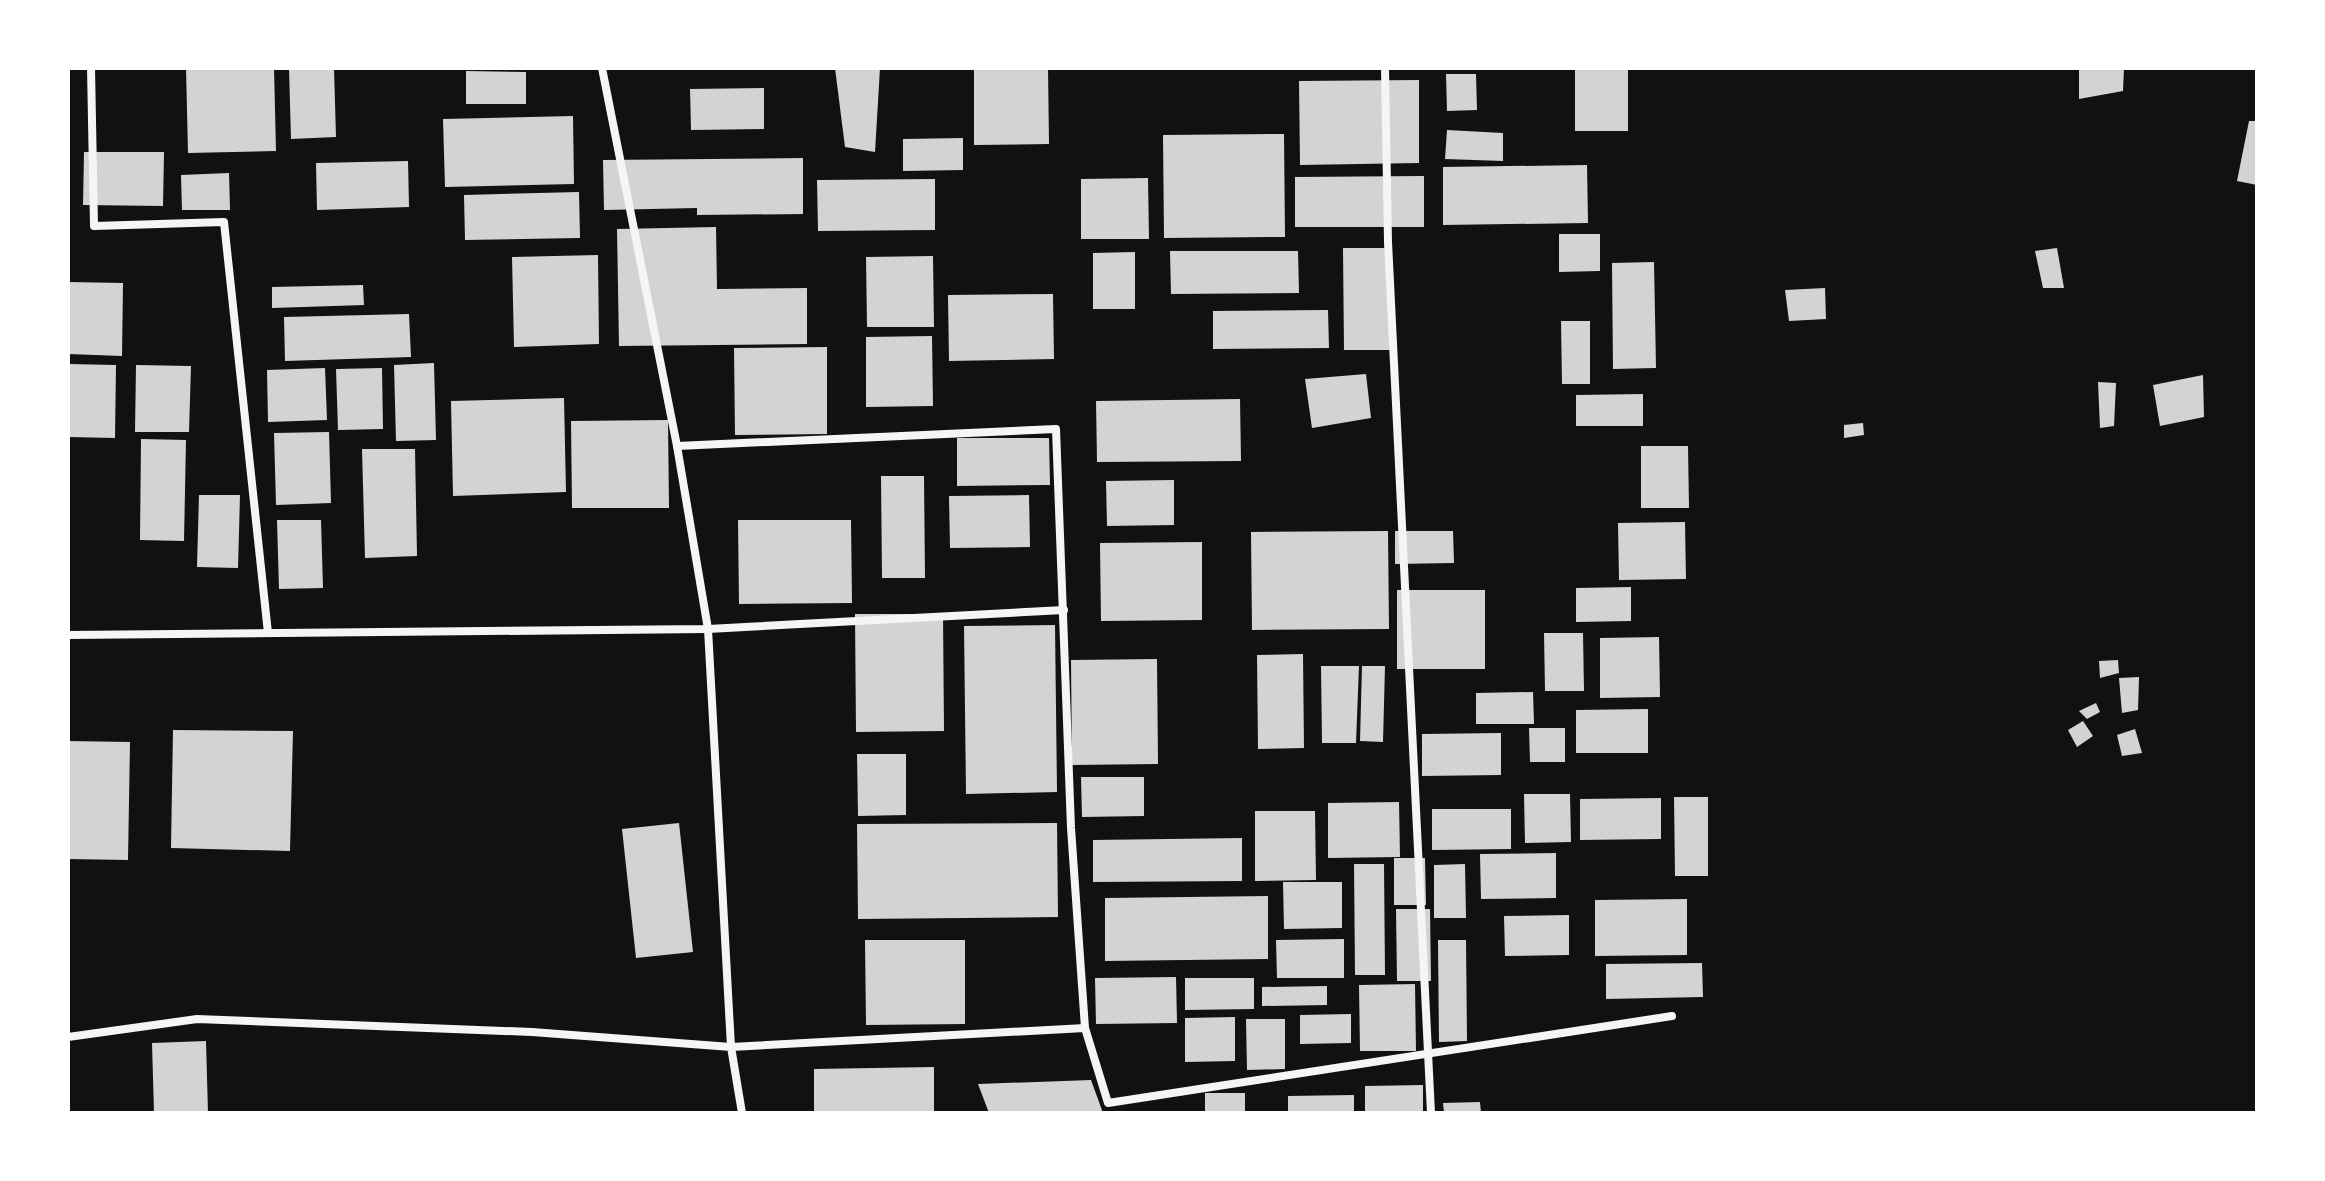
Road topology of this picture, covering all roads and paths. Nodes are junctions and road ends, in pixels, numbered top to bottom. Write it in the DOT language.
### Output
graph roads {
  1 [pos="91,68"];
  2 [pos="602,68"];
  3 [pos="1385,68"];
  4 [pos="677,446"];
  5 [pos="1064,610"];
  6 [pos="708,629"];
  7 [pos="268,633"];
  8 [pos="68,635"];
  9 [pos="1672,1016"];
  10 [pos="1085,1028"];
  11 [pos="68,1037"];
  12 [pos="731,1047"];
  13 [pos="1429,1053"];
  14 [pos="742,1113"];
  15 [pos="1431,1113"];
  1 -- 7 [label="street"];
  2 -- 4 [label="street"];
  3 -- 13 [label="street"];
  4 -- 5 [label="street"];
  4 -- 6 [label="street"];
  5 -- 6 [label="street"];
  5 -- 10 [label="street"];
  6 -- 7 [label="street"];
  6 -- 12 [label="street"];
  7 -- 8 [label="street"];
  9 -- 13 [label="street"];
  10 -- 12 [label="street"];
  10 -- 13 [label="street"];
  11 -- 12 [label="street"];
  12 -- 14 [label="street"];
  13 -- 15 [label="street"];
}
